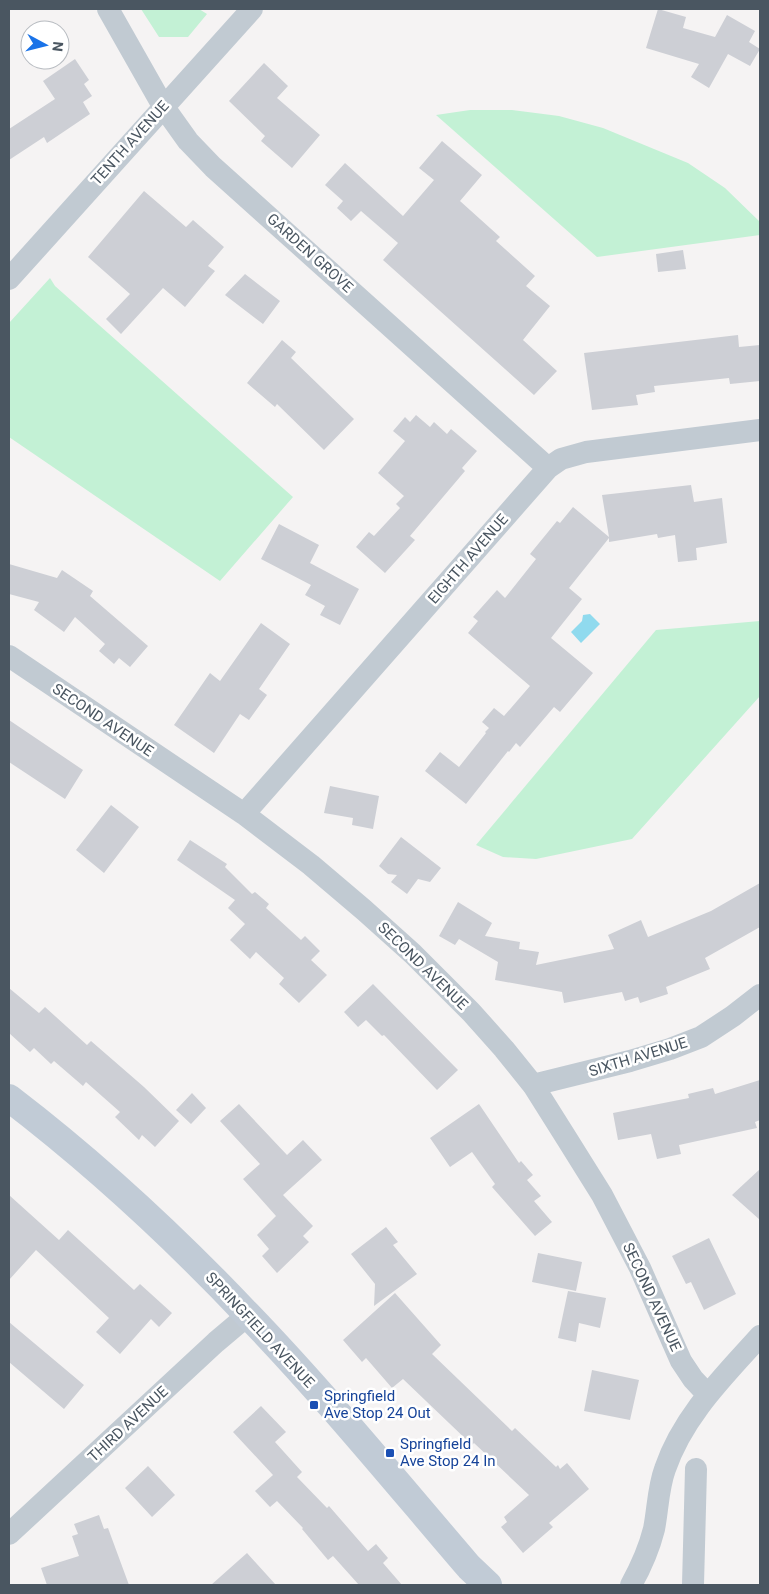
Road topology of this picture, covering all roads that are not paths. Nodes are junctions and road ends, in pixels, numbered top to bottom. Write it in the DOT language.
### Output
graph roads {
  1 [pos="108,9"];
  2 [pos="252,9"];
  3 [pos="163,106"];
  4 [pos="9,279"];
  5 [pos="760,430"];
  6 [pos="548,468"];
  7 [pos="9,656"];
  8 [pos="244,814"];
  9 [pos="760,995"];
  10 [pos="533,1085"];
  11 [pos="9,1098"];
  12 [pos="248,1314"];
  13 [pos="760,1336"];
  14 [pos="708,1395"];
  15 [pos="696,1469"];
  16 [pos="9,1534"];
  17 [pos="488,1585"];
  18 [pos="631,1585"];
  19 [pos="693,1585"];
  1 -- 3 [label="street, GARDEN GROVE"];
  2 -- 3 [label="street, TENTH AVENUE"];
  3 -- 4 [label="street, TENTH AVENUE"];
  3 -- 6 [label="street, GARDEN GROVE"];
  5 -- 6 [label="street, EIGHTH AVENUE"];
  6 -- 8 [label="street, EIGHTH AVENUE"];
  7 -- 8 [label="street, SECOND AVENUE"];
  8 -- 10 [label="street, SECOND AVENUE"];
  9 -- 10 [label="street, SIXTH AVENUE"];
  10 -- 14 [label="street, SECOND AVENUE"];
  11 -- 12 [label="street, SPRINGFIELD AVENUE"];
  12 -- 16 [label="street, THIRD AVENUE"];
  12 -- 17 [label="street, SPRINGFIELD AVENUE"];
  13 -- 14 [label="street"];
  14 -- 18 [label="street"];
  15 -- 19 [label="street"];
}
